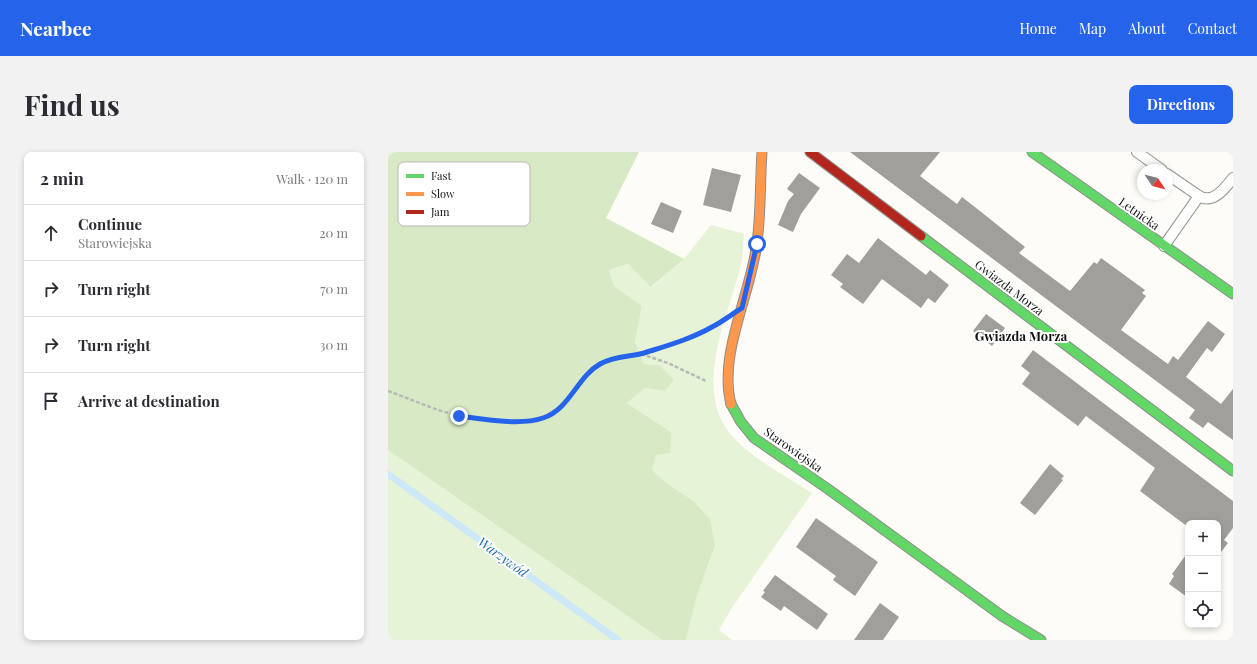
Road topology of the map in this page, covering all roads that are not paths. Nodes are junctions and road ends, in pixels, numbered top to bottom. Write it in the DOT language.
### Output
graph roads {
  1 [pos="762,152"];
  2 [pos="810,152"];
  3 [pos="1032,152"];
  4 [pos="1137,152"];
  5 [pos="1154,164"];
  6 [pos="1173,178"];
  7 [pos="1233,178"];
  8 [pos="1199,196"];
  9 [pos="1164,246"];
  10 [pos="1233,294"];
  11 [pos="1233,471"];
  12 [pos="1041,640"];
  1 -- 12 [label="street, Starowiejska"];
  2 -- 11 [label="street, Gwiazda Morza"];
  3 -- 9 [label="street, Letnicka"];
  4 -- 5 [label="lane"];
  6 -- 8 [label="lane"];
  7 -- 8 [label="lane"];
  8 -- 9 [label="lane"];
  9 -- 10 [label="street, Letnicka"];
}
